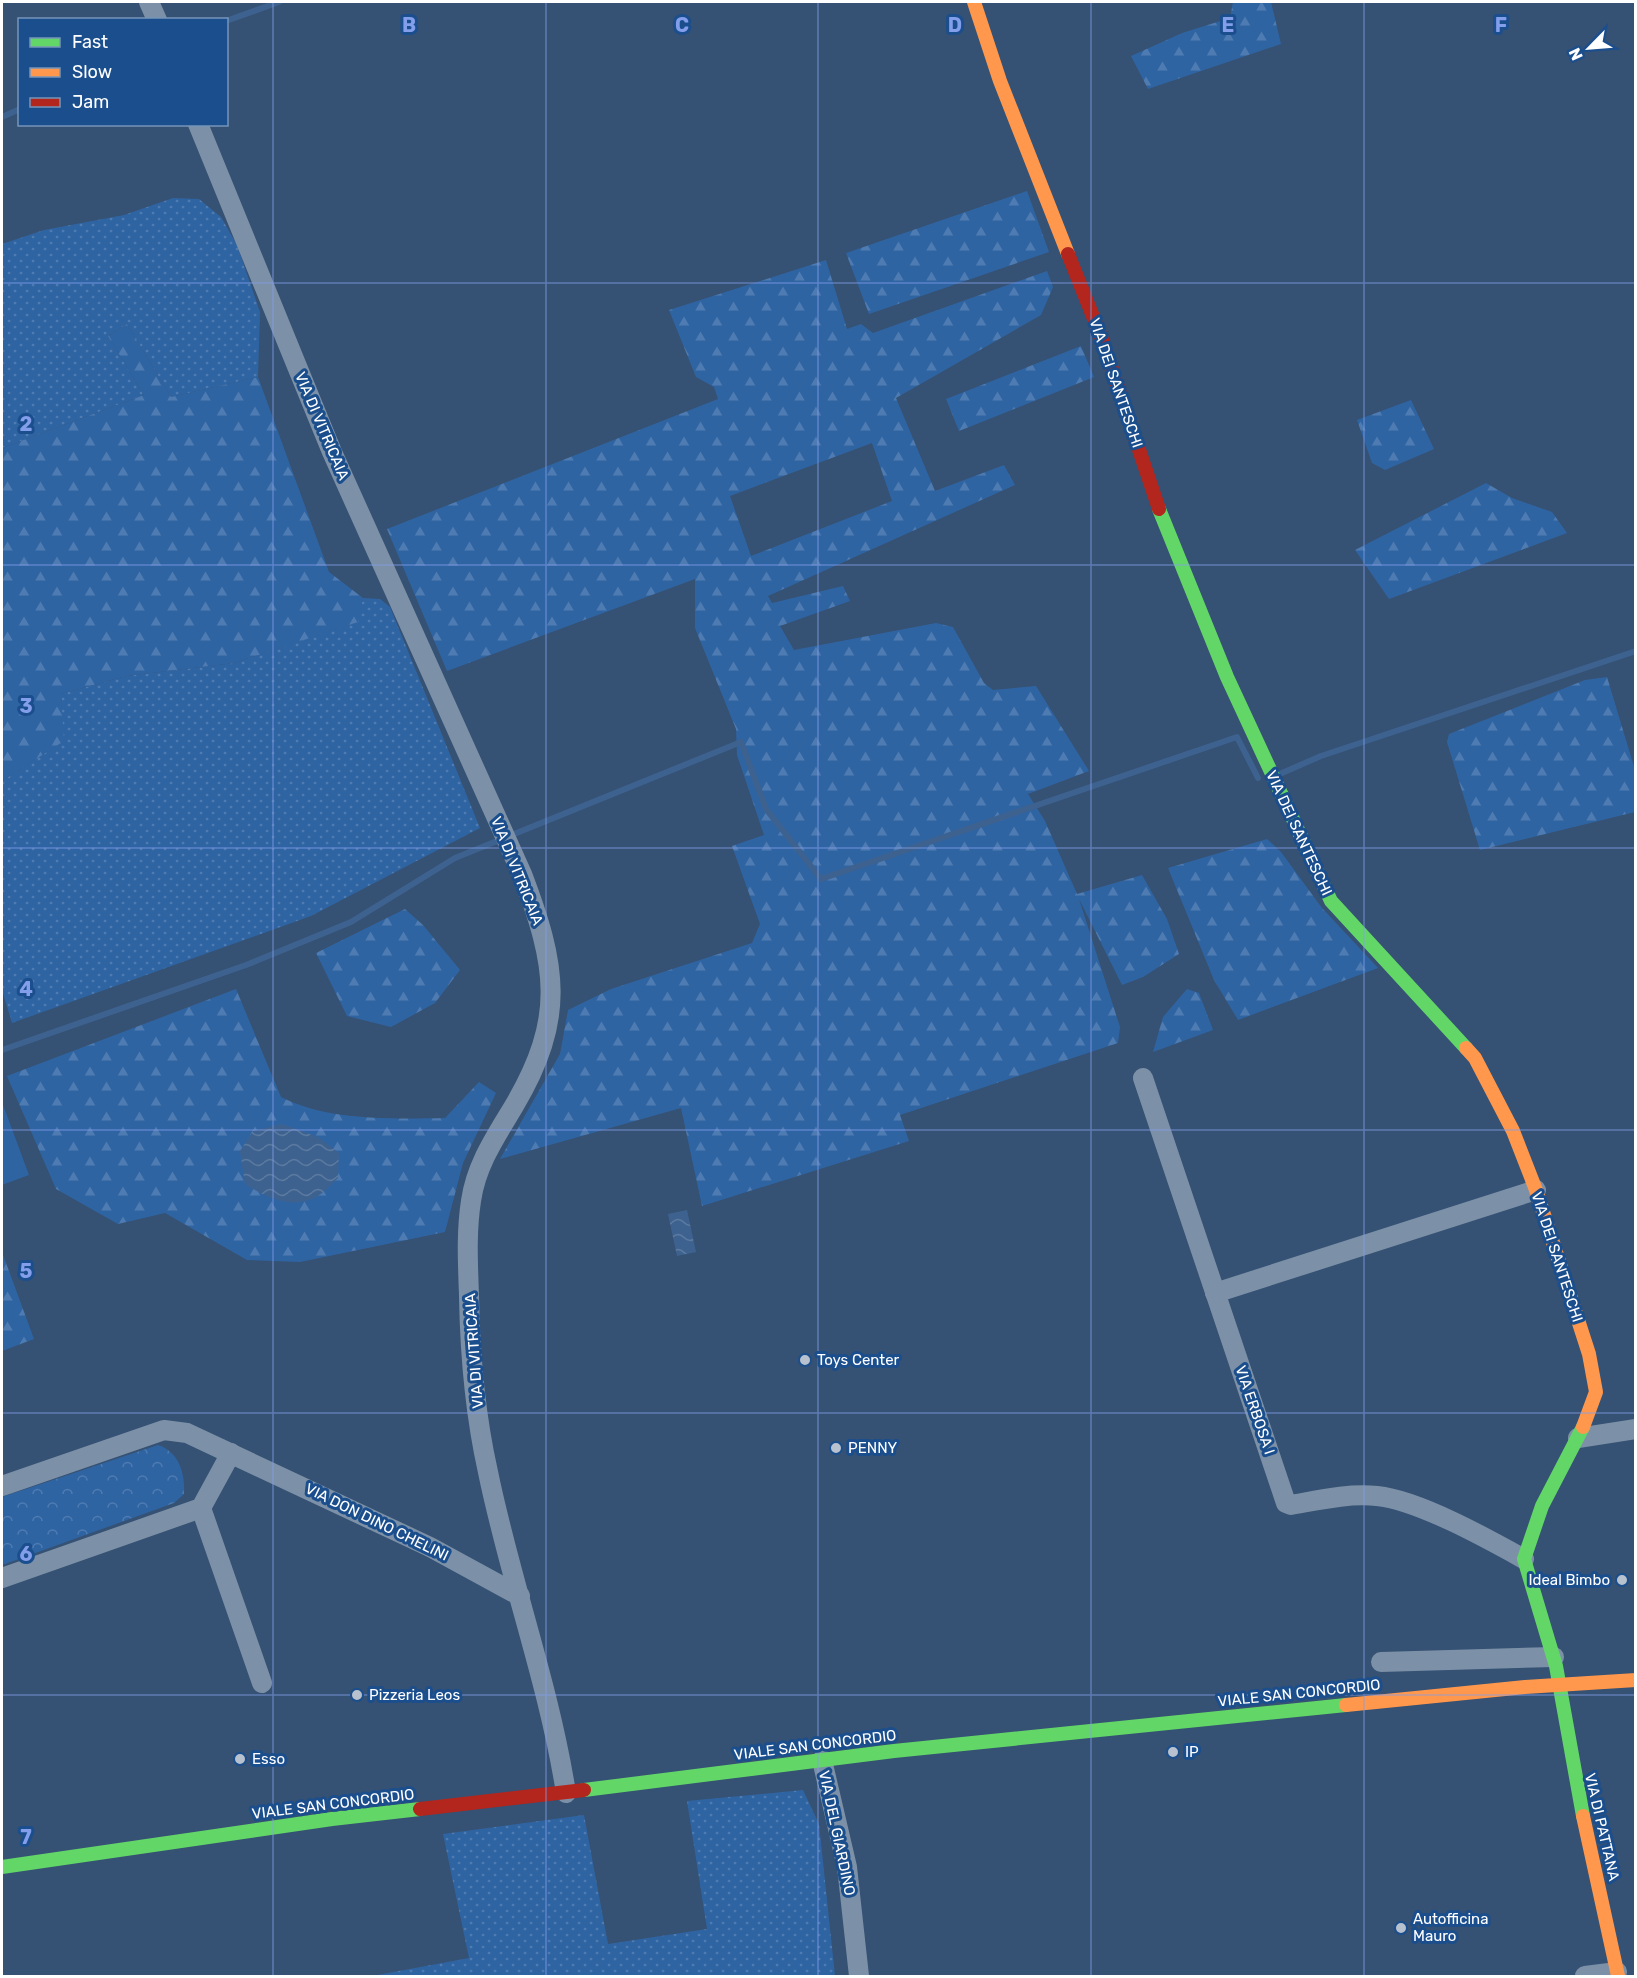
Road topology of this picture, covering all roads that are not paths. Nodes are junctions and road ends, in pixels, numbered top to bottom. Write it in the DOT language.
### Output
graph roads {
  1 [pos="974,2"];
  2 [pos="199,126"];
  3 [pos="1143,1078"];
  4 [pos="1536,1190"];
  5 [pos="1215,1293"];
  6 [pos="1635,1429"];
  7 [pos="1578,1438"];
  8 [pos="231,1453"];
  9 [pos="2,1486"];
  10 [pos="201,1508"];
  11 [pos="1524,1559"];
  12 [pos="2,1578"];
  13 [pos="520,1596"];
  14 [pos="1554,1657"];
  15 [pos="1381,1662"];
  16 [pos="1635,1680"];
  17 [pos="262,1683"];
  18 [pos="1558,1685"];
  19 [pos="822,1760"];
  20 [pos="566,1793"];
  21 [pos="2,1867"];
  22 [pos="1618,1975"];
  23 [pos="859,1977"];
  24 [pos="1585,1977"];
  1 -- 4 [label="street, VIA DEI SANTESCHI"];
  2 -- 13 [label="street, VIA DI VITRICAIA"];
  3 -- 5 [label="street, VIA ERBOSA I"];
  4 -- 5 [label="street"];
  4 -- 7 [label="street, VIA DEI SANTESCHI"];
  5 -- 11 [label="street, VIA ERBOSA I"];
  6 -- 7 [label="street"];
  7 -- 11 [label="street, VIA DEI SANTESCHI"];
  8 -- 9 [label="street, VIA DON DINO CHELINI"];
  8 -- 10 [label="street"];
  8 -- 13 [label="street, VIA DON DINO CHELINI"];
  10 -- 12 [label="street"];
  10 -- 17 [label="street"];
  11 -- 14 [label="street"];
  13 -- 20 [label="street, VIA DI VITRICAIA"];
  14 -- 15 [label="street"];
  14 -- 18 [label="street"];
  16 -- 18 [label="street, VIALE SAN CONCORDIO"];
  18 -- 19 [label="street, VIALE SAN CONCORDIO"];
  18 -- 22 [label="street, VIA DI PATTANA"];
  19 -- 20 [label="street, VIALE SAN CONCORDIO"];
  19 -- 23 [label="street, VIA DEL GIARDINO"];
  20 -- 21 [label="street, VIALE SAN CONCORDIO"];
  22 -- 24 [label="street"];
}
